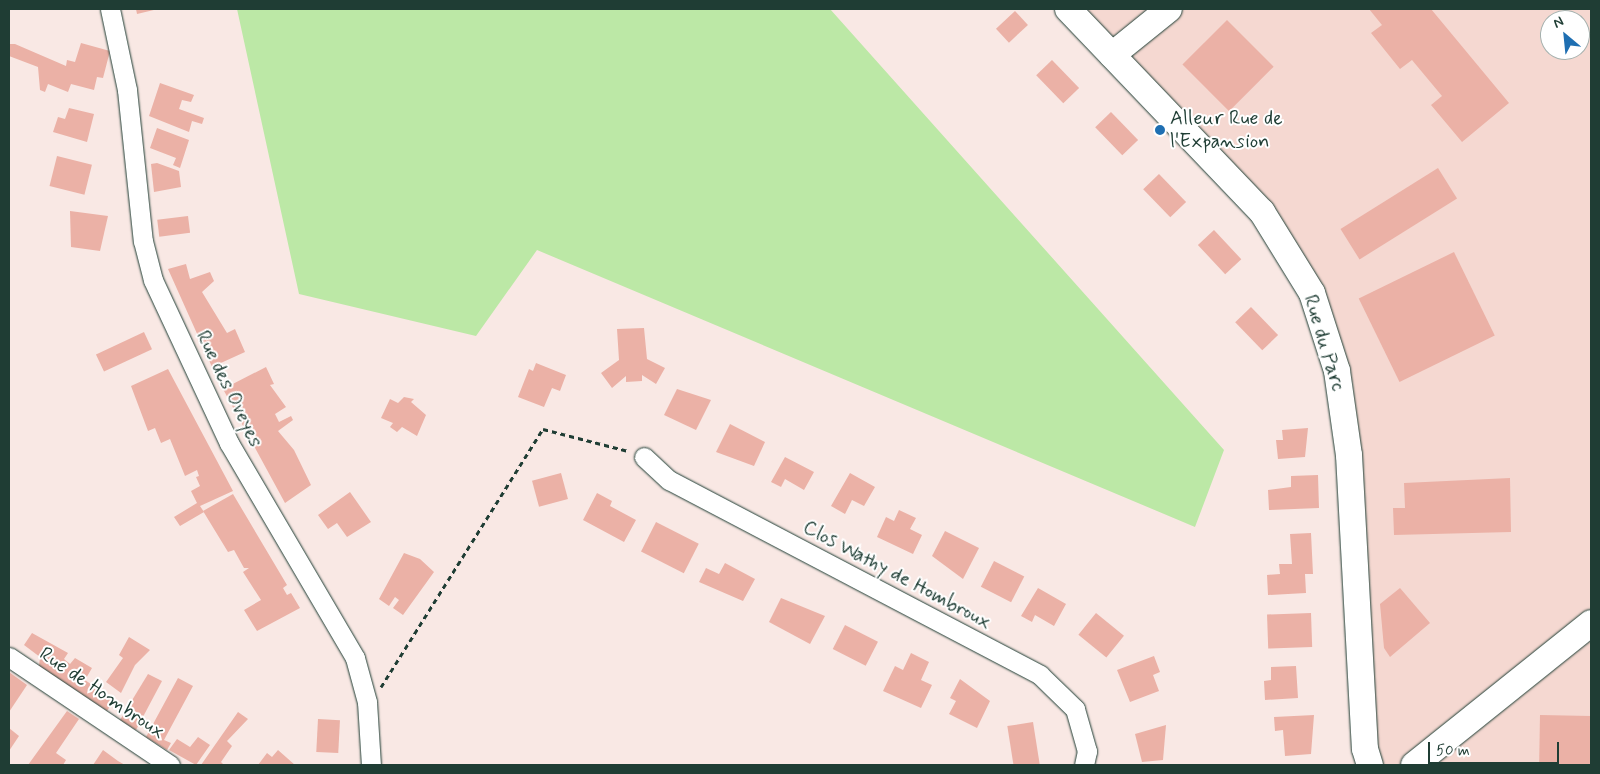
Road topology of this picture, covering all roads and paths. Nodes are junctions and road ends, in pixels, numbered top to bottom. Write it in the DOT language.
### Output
graph roads {
  1 [pos="110,9"];
  2 [pos="1068,9"];
  3 [pos="1169,9"];
  4 [pos="1112,55"];
  5 [pos="644,458"];
  6 [pos="1591,623"];
  7 [pos="9,657"];
  8 [pos="367,702"];
  9 [pos="170,765"];
  10 [pos="371,765"];
  11 [pos="1084,765"];
  12 [pos="1370,765"];
  13 [pos="1414,765"];
  1 -- 8 [label="street, Rue des Oveyes"];
  2 -- 4 [label="street, Rue du Parc"];
  3 -- 4 [label="street"];
  4 -- 12 [label="street, Rue du Parc"];
  5 -- 8 [label="path"];
  5 -- 11 [label="street, Clos Wathy de Hombroux"];
  6 -- 13 [label="street"];
  7 -- 9 [label="street, Rue de Hombroux"];
  8 -- 10 [label="street, Rue des Oveyes"];
}
